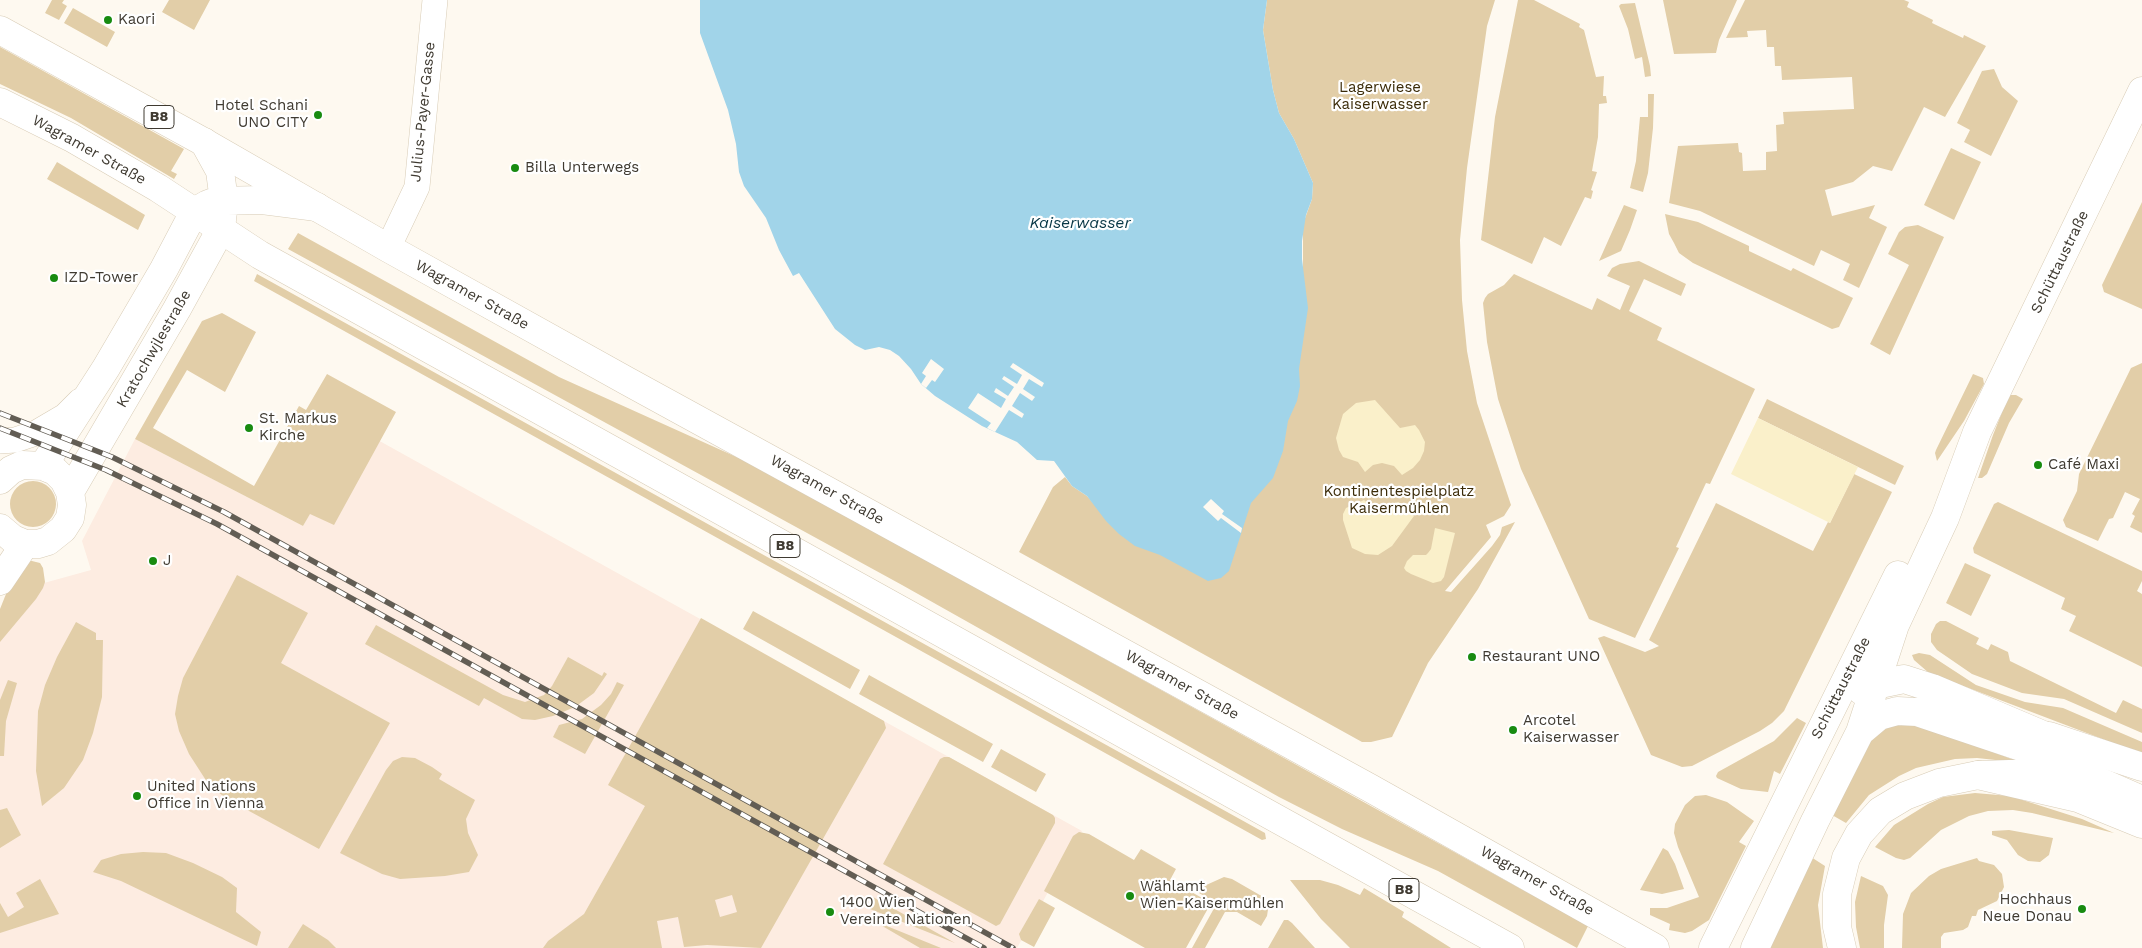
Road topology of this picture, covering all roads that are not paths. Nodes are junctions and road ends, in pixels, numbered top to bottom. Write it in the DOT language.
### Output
graph roads {
  1 [pos="435,0"];
  2 [pos="0,30"];
  3 [pos="2142,92"];
  4 [pos="0,102"];
  5 [pos="204,142"];
  6 [pos="224,201"];
  7 [pos="316,207"];
  8 [pos="194,212"];
  9 [pos="221,229"];
  10 [pos="388,248"];
  11 [pos="106,368"];
  12 [pos="0,441"];
  13 [pos="43,466"];
  14 [pos="4,470"];
  15 [pos="70,492"];
  16 [pos="7,536"];
  17 [pos="0,581"];
  18 [pos="1881,633"];
  19 [pos="1880,680"];
  20 [pos="1932,688"];
  21 [pos="1917,712"];
  22 [pos="1826,716"];
  23 [pos="1860,732"];
  24 [pos="2049,736"];
  25 [pos="2142,767"];
  26 [pos="1978,774"];
  27 [pos="2142,780"];
  28 [pos="2102,784"];
  29 [pos="2142,800"];
  30 [pos="2142,824"];
  31 [pos="1510,948"];
  32 [pos="1655,948"];
  33 [pos="1712,948"];
  34 [pos="1755,948"];
  35 [pos="1842,948"];
  1 -- 10 [label="street, Julius-Payer-Gasse"];
  2 -- 5 [label="main road, Wagramer Straße / B8"];
  3 -- 18 [label="main road, Schüttaustraße"];
  4 -- 8 [label="main road, Wagramer Straße / B8"];
  5 -- 6 [label="main road, Kratochwjlestraße"];
  5 -- 7 [label="main road, Wagramer Straße / B8"];
  6 -- 7 [label="main road"];
  6 -- 8 [label="main road"];
  6 -- 9 [label="main road, Kratochwjlestraße"];
  7 -- 10 [label="main road, Wagramer Straße / B8"];
  8 -- 9 [label="main road, Wagramer Straße / B8"];
  8 -- 11 [label="main road, Kratochwjlestraße"];
  9 -- 15 [label="main road, Kratochwjlestraße"];
  9 -- 31 [label="main road, Wagramer Straße / B8"];
  10 -- 32 [label="main road, Wagramer Straße / B8"];
  11 -- 12 [label="street, Kratochwjlestraße"];
  11 -- 13 [label="main road, Kratochwjlestraße"];
  13 -- 14 [label="main road"];
  13 -- 15 [label="main road"];
  15 -- 16 [label="main road"];
  16 -- 17 [label="main road"];
  18 -- 19 [label="main road"];
  18 -- 20 [label="main road"];
  18 -- 22 [label="main road, Schüttaustraße"];
  19 -- 20 [label="main road"];
  19 -- 21 [label="main road"];
  19 -- 22 [label="main road"];
  19 -- 23 [label="main road, Schüttaustraße"];
  20 -- 24 [label="main road"];
  21 -- 23 [label="main road"];
  21 -- 28 [label="main road"];
  22 -- 33 [label="main road, Schüttaustraße"];
  23 -- 34 [label="main road, Schüttaustraße"];
  24 -- 25 [label="main road"];
  24 -- 27 [label="main road"];
  26 -- 28 [label="main road"];
  26 -- 30 [label="main road"];
  26 -- 35 [label="main road"];
  28 -- 29 [label="main road"];
}
